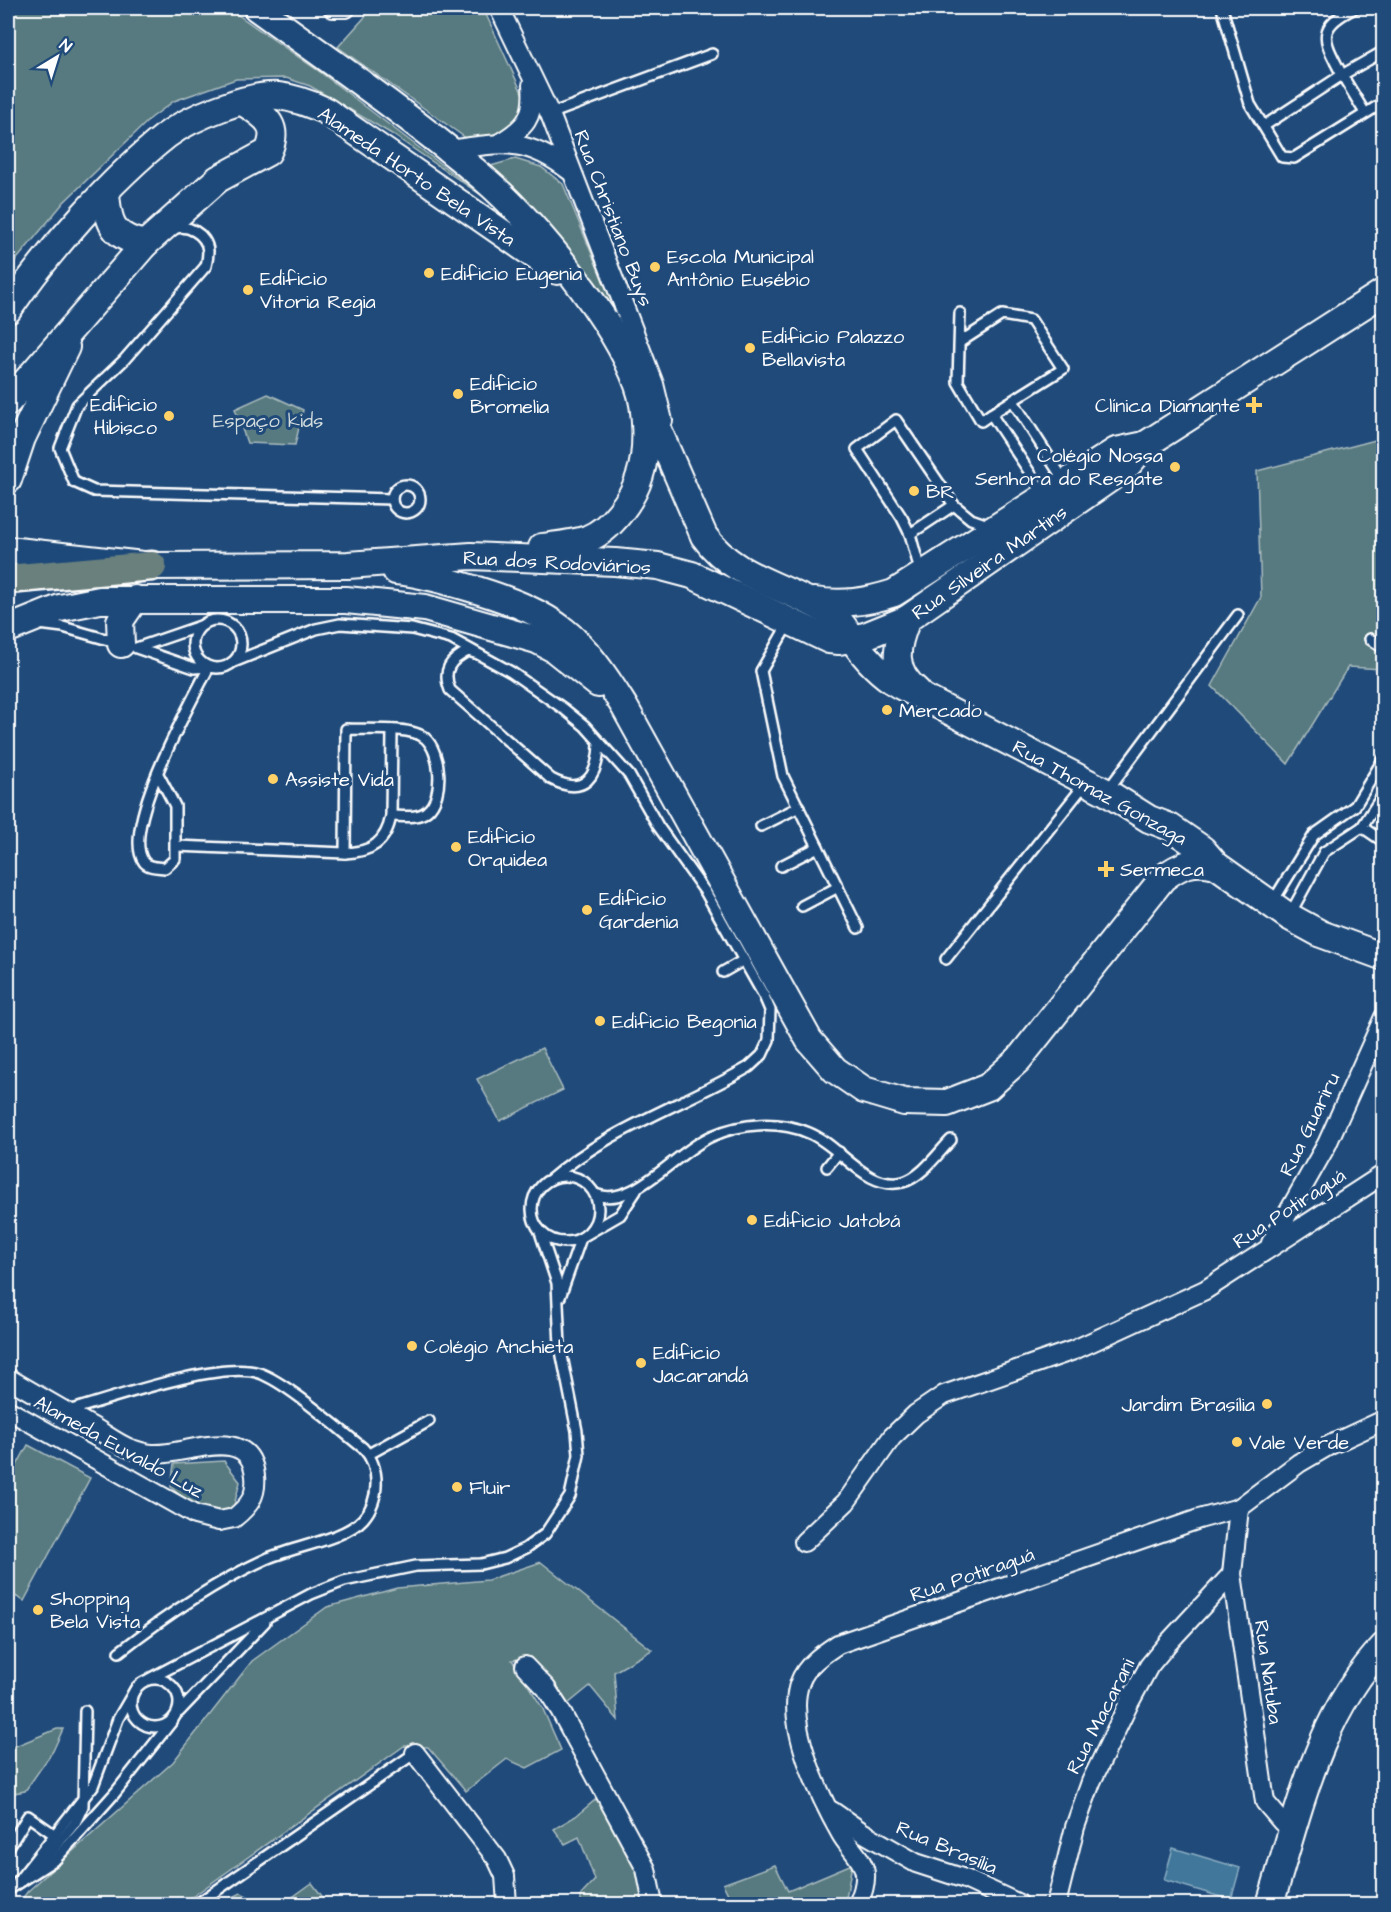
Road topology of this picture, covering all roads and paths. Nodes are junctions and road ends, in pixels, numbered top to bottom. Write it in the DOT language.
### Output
graph roads {
  1 [pos="256,8"];
  2 [pos="333,8"];
  3 [pos="346,8"];
  4 [pos="499,8"];
  5 [pos="1222,8"];
  6 [pos="1355,8"];
  7 [pos="1383,51"];
  8 [pos="712,54"];
  9 [pos="531,74"];
  10 [pos="1342,75"];
  11 [pos="243,102"];
  12 [pos="1383,102"];
  13 [pos="1365,113"];
  14 [pos="550,114"];
  15 [pos="1264,126"];
  16 [pos="498,144"];
  17 [pos="448,150"];
  18 [pos="570,171"];
  19 [pos="106,192"];
  20 [pos="145,244"];
  21 [pos="580,287"];
  22 [pos="1383,292"];
  23 [pos="8,310"];
  24 [pos="960,313"];
  25 [pos="79,320"];
  26 [pos="960,342"];
  27 [pos="639,386"];
  28 [pos="1013,401"];
  29 [pos="8,402"];
  30 [pos="992,414"];
  31 [pos="1145,445"];
  32 [pos="668,452"];
  33 [pos="8,480"];
  34 [pos="1056,491"];
  35 [pos="392,499"];
  36 [pos="954,505"];
  37 [pos="999,528"];
  38 [pos="910,534"];
  39 [pos="8,550"];
  40 [pos="471,556"];
  41 [pos="279,565"];
  42 [pos="348,565"];
  43 [pos="152,566"];
  44 [pos="921,577"];
  45 [pos="8,579"];
  46 [pos="135,599"];
  47 [pos="807,599"];
  48 [pos="222,601"];
  49 [pos="1238,615"];
  50 [pos="907,619"];
  51 [pos="789,622"];
  52 [pos="202,625"];
  53 [pos="13,627"];
  54 [pos="852,639"];
  55 [pos="1370,639"];
  56 [pos="129,646"];
  57 [pos="1383,648"];
  58 [pos="489,659"];
  59 [pos="231,663"];
  60 [pos="209,667"];
  61 [pos="928,700"];
  62 [pos="624,706"];
  63 [pos="392,730"];
  64 [pos="599,744"];
  65 [pos="1383,758"];
  66 [pos="158,774"];
  67 [pos="1096,787"];
  68 [pos="1383,793"];
  69 [pos="799,807"];
  70 [pos="391,816"];
  71 [pos="1149,819"];
  72 [pos="761,826"];
  73 [pos="1362,827"];
  74 [pos="1383,842"];
  75 [pos="177,846"];
  76 [pos="818,847"];
  77 [pos="345,853"];
  78 [pos="1216,865"];
  79 [pos="782,866"];
  80 [pos="1163,878"];
  81 [pos="838,887"];
  82 [pos="802,906"];
  83 [pos="1280,910"];
  84 [pos="858,928"];
  85 [pos="1383,957"];
  86 [pos="946,959"];
  87 [pos="744,960"];
  88 [pos="723,972"];
  89 [pos="1383,1017"];
  90 [pos="951,1140"];
  91 [pos="839,1152"];
  92 [pos="827,1167"];
  93 [pos="1383,1174"];
  94 [pos="551,1179"];
  95 [pos="637,1189"];
  96 [pos="595,1194"];
  97 [pos="539,1229"];
  98 [pos="583,1237"];
  99 [pos="1268,1247"];
  100 [pos="559,1302"];
  101 [pos="8,1378"];
  102 [pos="8,1410"];
  103 [pos="66,1411"];
  104 [pos="1383,1420"];
  105 [pos="429,1421"];
  106 [pos="369,1454"];
  107 [pos="1239,1508"];
  108 [pos="804,1542"];
  109 [pos="1232,1574"];
  110 [pos="273,1614"];
  111 [pos="1383,1646"];
  112 [pos="118,1652"];
  113 [pos="525,1666"];
  114 [pos="149,1679"];
  115 [pos="136,1688"];
  116 [pos="85,1711"];
  117 [pos="176,1717"];
  118 [pos="414,1753"];
  119 [pos="84,1798"];
  120 [pos="828,1809"];
  121 [pos="1294,1828"];
  122 [pos="55,1835"];
  123 [pos="8,1848"];
  124 [pos="30,1877"];
  125 [pos="11,1888"];
  126 [pos="197,1905"];
  127 [pos="507,1905"];
  128 [pos="653,1905"];
  129 [pos="858,1905"];
  130 [pos="1019,1905"];
  131 [pos="1056,1905"];
  132 [pos="1270,1905"];
  1 -- 17 [label="main road"];
  2 -- 3 [label="street"];
  4 -- 9 [label="street, Rua Christiano Buys"];
  5 -- 15 [label="lane"];
  6 -- 10 [label="lane"];
  7 -- 10 [label="lane"];
  8 -- 14 [label="lane"];
  9 -- 14 [label="street, Rua Christiano Buys"];
  9 -- 16 [label="street"];
  10 -- 13 [label="lane"];
  10 -- 15 [label="lane"];
  11 -- 19 [label="main road, Alameda Horto Bela Vista"];
  11 -- 20 [label="main road"];
  11 -- 21 [label="main road, Alameda Horto Bela Vista"];
  12 -- 13 [label="lane"];
  13 -- 15 [label="lane"];
  14 -- 18 [label="street, Rua Christiano Buys"];
  16 -- 17 [label="street"];
  16 -- 18 [label="street"];
  17 -- 21 [label="main road"];
  18 -- 32 [label="street, Rua Christiano Buys"];
  19 -- 20 [label="main road"];
  19 -- 23 [label="main road, Alameda Horto Bela Vista"];
  20 -- 25 [label="main road"];
  20 -- 35 [label="lane"];
  21 -- 27 [label="main road"];
  22 -- 31 [label="main road, Rua Silveira Martins"];
  24 -- 26 [label="lane"];
  25 -- 29 [label="main road"];
  25 -- 33 [label="main road"];
  26 -- 28 [label="lane"];
  26 -- 30 [label="lane"];
  27 -- 32 [label="main road"];
  27 -- 40 [label="main road"];
  28 -- 30 [label="lane"];
  28 -- 34 [label="lane"];
  30 -- 34 [label="lane"];
  31 -- 34 [label="main road, Rua Silveira Martins"];
  31 -- 50 [label="main road, Rua Silveira Martins"];
  32 -- 47 [label="main road"];
  34 -- 37 [label="main road, Rua Silveira Martins"];
  36 -- 37 [label="lane"];
  36 -- 38 [label="lane"];
  36 -- 38 [label="lane"];
  37 -- 44 [label="main road, Rua Silveira Martins"];
  38 -- 44 [label="lane"];
  39 -- 43 [label="main road, Rua dos Rodoviários"];
  40 -- 42 [label="main road, Rua dos Rodoviários"];
  40 -- 51 [label="main road, Rua dos Rodoviários"];
  41 -- 42 [label="main road, Rua dos Rodoviários"];
  41 -- 43 [label="main road, Rua dos Rodoviários"];
  41 -- 48 [label="main road"];
  42 -- 62 [label="main road"];
  43 -- 45 [label="main road"];
  44 -- 47 [label="main road, Rua Silveira Martins"];
  46 -- 48 [label="main road"];
  46 -- 53 [label="main road"];
  46 -- 56 [label="main road"];
  47 -- 54 [label="main road"];
  48 -- 62 [label="main road"];
  49 -- 67 [label="lane"];
  50 -- 54 [label="main road, Rua Silveira Martins"];
  50 -- 61 [label="main road"];
  51 -- 54 [label="main road, Rua dos Rodoviários"];
  51 -- 69 [label="lane"];
  52 -- 56 [label="lane"];
  52 -- 59 [label="lane"];
  52 -- 60 [label="lane"];
  53 -- 56 [label="lane"];
  54 -- 61 [label="main road, Rua Thomaz Gonzaga"];
  55 -- 57 [label="lane"];
  56 -- 60 [label="lane"];
  58 -- 59 [label="lane"];
  58 -- 64 [label="lane"];
  58 -- 64 [label="lane"];
  59 -- 60 [label="lane"];
  60 -- 66 [label="lane"];
  61 -- 67 [label="main road, Rua Thomaz Gonzaga"];
  62 -- 80 [label="main road"];
  63 -- 70 [label="lane"];
  63 -- 70 [label="lane"];
  63 -- 77 [label="lane"];
  64 -- 87 [label="lane"];
  65 -- 83 [label="lane"];
  66 -- 75 [label="lane"];
  66 -- 75 [label="lane"];
  67 -- 71 [label="main road, Rua Thomaz Gonzaga"];
  67 -- 86 [label="lane"];
  68 -- 73 [label="lane"];
  69 -- 72 [label="lane"];
  69 -- 76 [label="lane"];
  70 -- 77 [label="lane"];
  71 -- 78 [label="main road, Rua Thomaz Gonzaga"];
  71 -- 80 [label="main road"];
  73 -- 74 [label="lane"];
  73 -- 83 [label="lane"];
  75 -- 77 [label="lane"];
  76 -- 79 [label="lane"];
  76 -- 81 [label="lane"];
  78 -- 80 [label="main road"];
  78 -- 83 [label="main road, Rua Thomaz Gonzaga"];
  81 -- 82 [label="lane"];
  81 -- 84 [label="lane"];
  83 -- 85 [label="main road, Rua Thomaz Gonzaga"];
  87 -- 88 [label="lane"];
  87 -- 94 [label="lane"];
  89 -- 99 [label="street, Rua Guariru"];
  90 -- 91 [label="lane"];
  91 -- 92 [label="lane"];
  91 -- 95 [label="lane"];
  93 -- 99 [label="street, Rua Potiraguá"];
  94 -- 96 [label="lane"];
  94 -- 97 [label="lane"];
  95 -- 96 [label="lane"];
  95 -- 98 [label="lane"];
  96 -- 98 [label="lane"];
  97 -- 98 [label="lane"];
  97 -- 100 [label="lane"];
  98 -- 100 [label="lane"];
  99 -- 108 [label="street, Rua Potiraguá"];
  100 -- 110 [label="lane"];
  101 -- 103 [label="street, Alameda Euvaldo Luz"];
  102 -- 103 [label="street, Alameda Euvaldo Luz"];
  103 -- 106 [label="lane"];
  104 -- 107 [label="street, Rua Potiraguá"];
  105 -- 106 [label="lane"];
  106 -- 112 [label="lane"];
  107 -- 109 [label="street, Rua Natuba"];
  107 -- 120 [label="street, Rua Potiraguá"];
  109 -- 121 [label="street, Rua Natuba"];
  109 -- 131 [label="street, Rua Macarani"];
  110 -- 114 [label="lane"];
  110 -- 117 [label="lane"];
  111 -- 121 [label="main road"];
  113 -- 128 [label="street"];
  114 -- 115 [label="lane"];
  114 -- 117 [label="lane"];
  115 -- 117 [label="lane"];
  115 -- 119 [label="lane"];
  116 -- 119 [label="lane"];
  117 -- 124 [label="lane"];
  118 -- 126 [label="lane"];
  118 -- 127 [label="street"];
  119 -- 122 [label="lane"];
  119 -- 124 [label="lane"];
  120 -- 129 [label="street, Rua Potiraguá"];
  120 -- 130 [label="street, Rua Brasília"];
  121 -- 132 [label="main road"];
  122 -- 123 [label="lane"];
  122 -- 125 [label="lane"];
  124 -- 125 [label="lane"];
}
